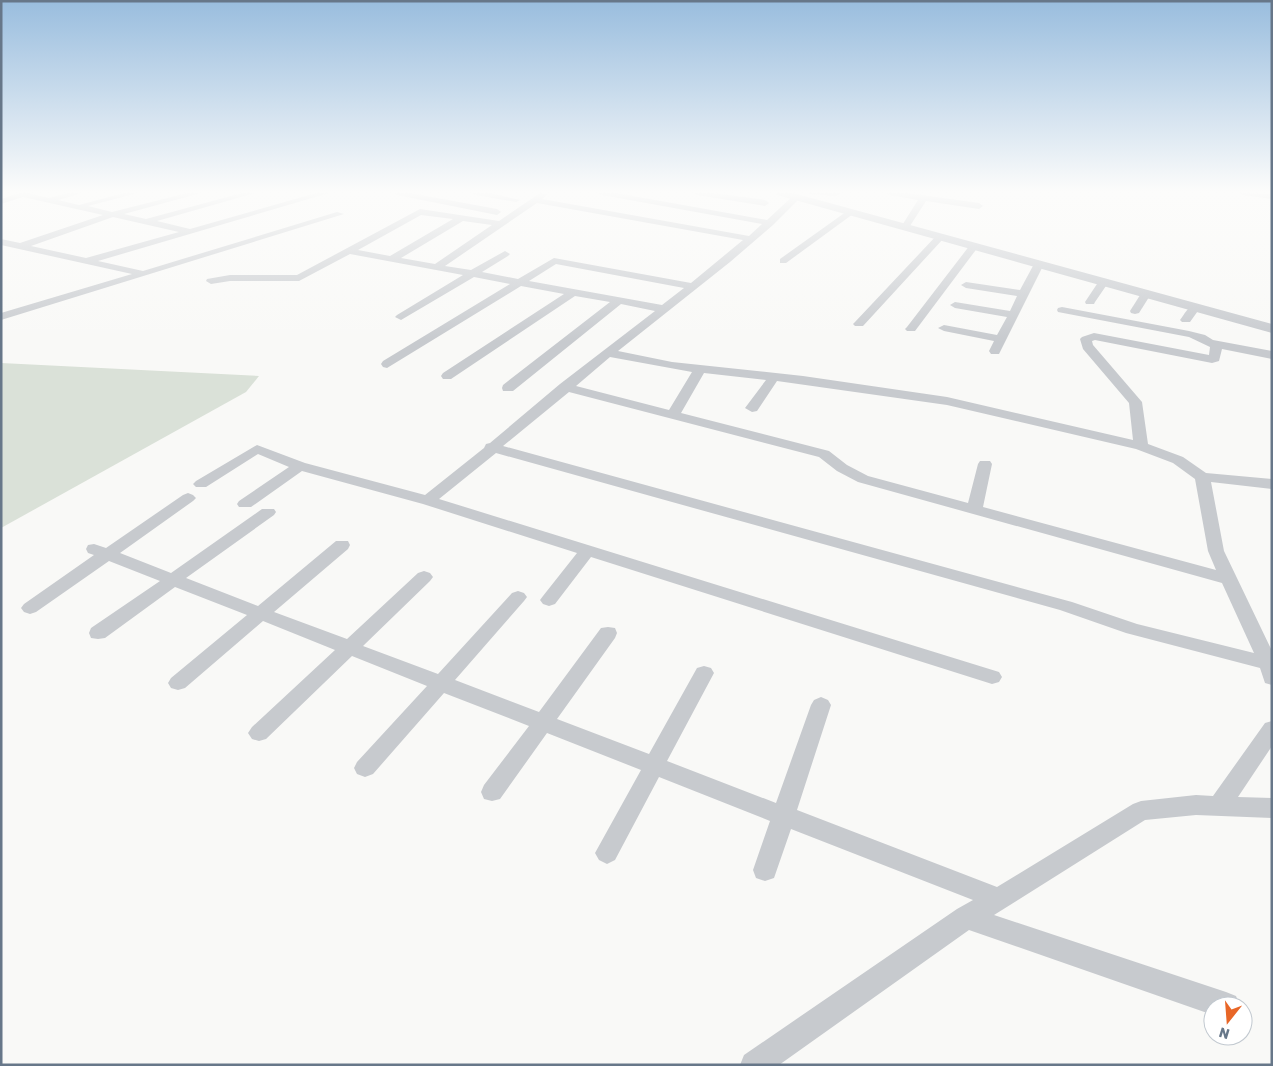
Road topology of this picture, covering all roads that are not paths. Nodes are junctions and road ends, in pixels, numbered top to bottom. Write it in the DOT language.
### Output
graph roads {
  1 [pos="5,243"];
  2 [pos="30,243"];
  3 [pos="150,243"];
  4 [pos="246,243"];
  5 [pos="363,243"];
  6 [pos="419,243"];
  7 [pos="474,243"];
  8 [pos="746,243"];
  9 [pos="808,243"];
  10 [pos="935,243"];
  11 [pos="962,243"];
  12 [pos="21,246"];
  13 [pos="974,246"];
  14 [pos="349,251"];
  15 [pos="505,254"];
  16 [pos="391,259"];
  17 [pos="86,261"];
  18 [pos="783,261"];
  19 [pos="1039,264"];
  20 [pos="437,267"];
  21 [pos="143,274"];
  22 [pos="473,274"];
  23 [pos="211,281"];
  24 [pos="1103,282"];
  25 [pos="521,283"];
  26 [pos="966,285"];
  27 [pos="693,286"];
  28 [pos="573,292"];
  29 [pos="1024,294"];
  30 [pos="1146,294"];
  31 [pos="620,300"];
  32 [pos="1090,302"];
  33 [pos="955,305"];
  34 [pos="1195,308"];
  35 [pos="665,309"];
  36 [pos="1062,310"];
  37 [pos="1136,311"];
  38 [pos="1014,315"];
  39 [pos="1,317"];
  40 [pos="401,317"];
  41 [pos="1186,320"];
  42 [pos="859,324"];
  43 [pos="944,328"];
  44 [pos="911,329"];
  45 [pos="1272,329"];
  46 [pos="1001,339"];
  47 [pos="1216,345"];
  48 [pos="995,351"];
  49 [pos="608,353"];
  50 [pos="1272,355"];
  51 [pos="387,364"];
  52 [pos="700,369"];
  53 [pos="447,376"];
  54 [pos="774,377"];
  55 [pos="566,387"];
  56 [pos="508,388"];
  57 [pos="752,408"];
  58 [pos="672,415"];
  59 [pos="1142,446"];
  60 [pos="491,447"];
  61 [pos="985,464"];
  62 [pos="300,466"];
  63 [pos="1202,477"];
  64 [pos="201,484"];
  65 [pos="1272,484"];
  66 [pos="188,498"];
  67 [pos="428,501"];
  68 [pos="245,504"];
  69 [pos="974,510"];
  70 [pos="268,512"];
  71 [pos="342,545"];
  72 [pos="587,551"];
  73 [pos="101,552"];
  74 [pos="424,577"];
  75 [pos="173,579"];
  76 [pos="1228,579"];
  77 [pos="518,597"];
  78 [pos="549,600"];
  79 [pos="30,608"];
  80 [pos="261,613"];
  81 [pos="98,633"];
  82 [pos="608,633"];
  83 [pos="349,648"];
  84 [pos="1270,671"];
  85 [pos="704,674"];
  86 [pos="992,677"];
  87 [pos="178,683"];
  88 [pos="442,684"];
  89 [pos="821,705"];
  90 [pos="542,722"];
  91 [pos="1272,729"];
  92 [pos="259,733"];
  93 [pos="655,765"];
  94 [pos="365,768"];
  95 [pos="492,792"];
  96 [pos="1219,806"];
  97 [pos="1272,808"];
  98 [pos="783,815"];
  99 [pos="608,853"];
  100 [pos="764,870"];
  101 [pos="999,899"];
  102 [pos="966,917"];
  103 [pos="1203,998"];
  104 [pos="754,1065"];
  1 -- 12 [label="street"];
  2 -- 12 [label="street"];
  3 -- 17 [label="street"];
  4 -- 21 [label="street"];
  5 -- 14 [label="street"];
  6 -- 16 [label="street"];
  7 -- 20 [label="street"];
  8 -- 27 [label="street"];
  9 -- 18 [label="street"];
  10 -- 42 [label="street"];
  11 -- 13 [label="street"];
  12 -- 17 [label="street"];
  13 -- 19 [label="street"];
  13 -- 44 [label="street"];
  14 -- 16 [label="street"];
  14 -- 23 [label="street"];
  15 -- 22 [label="street"];
  16 -- 20 [label="street"];
  17 -- 21 [label="street"];
  19 -- 24 [label="street"];
  19 -- 29 [label="street"];
  20 -- 22 [label="street"];
  21 -- 39 [label="street"];
  22 -- 25 [label="street"];
  22 -- 40 [label="street"];
  24 -- 30 [label="street"];
  24 -- 32 [label="street"];
  25 -- 27 [label="street"];
  25 -- 28 [label="street"];
  25 -- 51 [label="street"];
  26 -- 29 [label="street"];
  27 -- 35 [label="street"];
  28 -- 31 [label="street"];
  28 -- 53 [label="street"];
  29 -- 38 [label="street"];
  30 -- 34 [label="street"];
  30 -- 37 [label="street"];
  31 -- 35 [label="street"];
  31 -- 56 [label="street"];
  33 -- 38 [label="street"];
  34 -- 41 [label="street"];
  34 -- 45 [label="street"];
  35 -- 49 [label="street"];
  36 -- 47 [label="street"];
  38 -- 46 [label="street"];
  43 -- 46 [label="street"];
  46 -- 48 [label="street"];
  47 -- 50 [label="street"];
  47 -- 59 [label="street"];
  49 -- 52 [label="street"];
  49 -- 55 [label="street"];
  52 -- 54 [label="street"];
  52 -- 58 [label="street"];
  54 -- 57 [label="street"];
  54 -- 59 [label="street"];
  55 -- 58 [label="street"];
  55 -- 60 [label="street"];
  58 -- 69 [label="street"];
  59 -- 63 [label="street"];
  60 -- 67 [label="street"];
  60 -- 84 [label="street"];
  61 -- 69 [label="street"];
  62 -- 64 [label="street"];
  62 -- 67 [label="street"];
  62 -- 68 [label="street"];
  63 -- 65 [label="street"];
  63 -- 76 [label="street"];
  66 -- 73 [label="street"];
  67 -- 72 [label="street"];
  69 -- 76 [label="street"];
  70 -- 75 [label="street"];
  71 -- 80 [label="street"];
  72 -- 78 [label="street"];
  72 -- 86 [label="street"];
  73 -- 75 [label="street"];
  73 -- 79 [label="street"];
  74 -- 83 [label="street"];
  75 -- 80 [label="street"];
  75 -- 81 [label="street"];
  76 -- 84 [label="street"];
  77 -- 88 [label="street"];
  80 -- 83 [label="street"];
  80 -- 87 [label="street"];
  82 -- 90 [label="street"];
  83 -- 88 [label="street"];
  83 -- 92 [label="street"];
  85 -- 93 [label="street"];
  88 -- 90 [label="street"];
  88 -- 94 [label="street"];
  89 -- 98 [label="street"];
  90 -- 93 [label="street"];
  90 -- 95 [label="street"];
  91 -- 96 [label="street"];
  93 -- 98 [label="street"];
  93 -- 99 [label="street"];
  96 -- 97 [label="street"];
  96 -- 101 [label="street"];
  98 -- 100 [label="street"];
  98 -- 101 [label="street"];
  101 -- 102 [label="street"];
  102 -- 103 [label="street"];
  102 -- 104 [label="street"];
}
